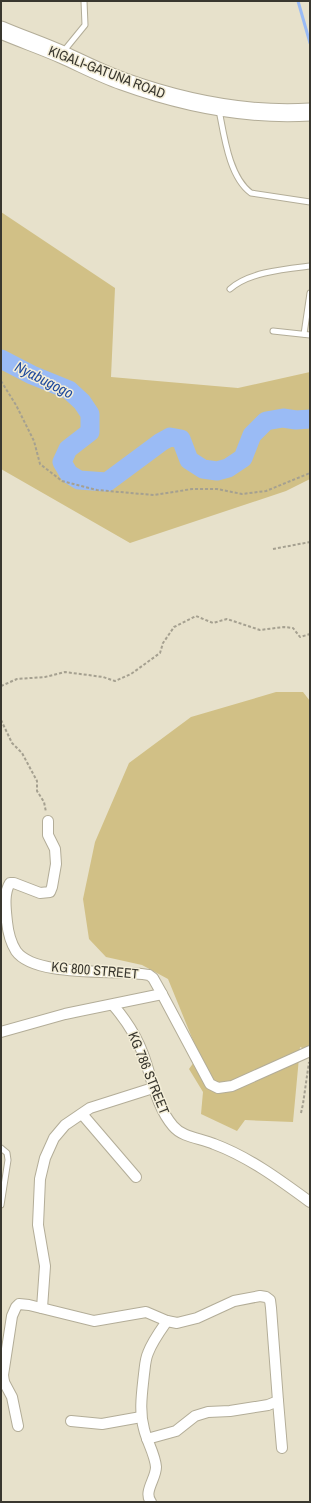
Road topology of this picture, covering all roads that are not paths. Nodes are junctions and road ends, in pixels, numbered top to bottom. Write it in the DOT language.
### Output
graph roads {
  1 [pos="84,1"];
  2 [pos="1,30"];
  3 [pos="61,54"];
  4 [pos="218,108"];
  5 [pos="310,112"];
  6 [pos="310,202"];
  7 [pos="310,266"];
  8 [pos="230,289"];
  9 [pos="310,293"];
  10 [pos="273,331"];
  11 [pos="304,334"];
  12 [pos="310,335"];
  13 [pos="48,821"];
  14 [pos="162,994"];
  15 [pos="113,1005"];
  16 [pos="1,1032"];
  17 [pos="310,1051"];
  18 [pos="153,1088"];
  19 [pos="82,1114"];
  20 [pos="1,1148"];
  21 [pos="136,1177"];
  22 [pos="310,1202"];
  23 [pos="1,1205"];
  24 [pos="42,1308"];
  25 [pos="167,1321"];
  26 [pos="2,1383"];
  27 [pos="278,1401"];
  28 [pos="141,1417"];
  29 [pos="71,1421"];
  30 [pos="18,1426"];
  31 [pos="147,1439"];
  32 [pos="282,1448"];
  33 [pos="151,1502"];
  1 -- 3 [label="lane"];
  2 -- 3 [label="highway, KIGALI-GATUNA ROAD"];
  3 -- 4 [label="highway, KIGALI-GATUNA ROAD"];
  4 -- 5 [label="highway, KIGALI-GATUNA ROAD"];
  4 -- 6 [label="lane"];
  7 -- 8 [label="lane"];
  9 -- 11 [label="lane"];
  10 -- 11 [label="lane"];
  11 -- 12 [label="lane"];
  13 -- 14 [label="street, KG 800 STREET"];
  14 -- 15 [label="street, KG 800 STREET"];
  14 -- 17 [label="street, KG 800 STREET"];
  15 -- 16 [label="street"];
  15 -- 18 [label="street, KG 786 STREET"];
  18 -- 19 [label="street"];
  18 -- 22 [label="street, KG 786 STREET"];
  19 -- 21 [label="street"];
  19 -- 24 [label="street"];
  20 -- 23 [label="lane"];
  24 -- 25 [label="street"];
  24 -- 26 [label="street"];
  25 -- 27 [label="street"];
  25 -- 28 [label="street"];
  26 -- 30 [label="street"];
  27 -- 31 [label="street"];
  27 -- 32 [label="street"];
  28 -- 29 [label="street"];
  28 -- 31 [label="street"];
  31 -- 33 [label="street"];
}
